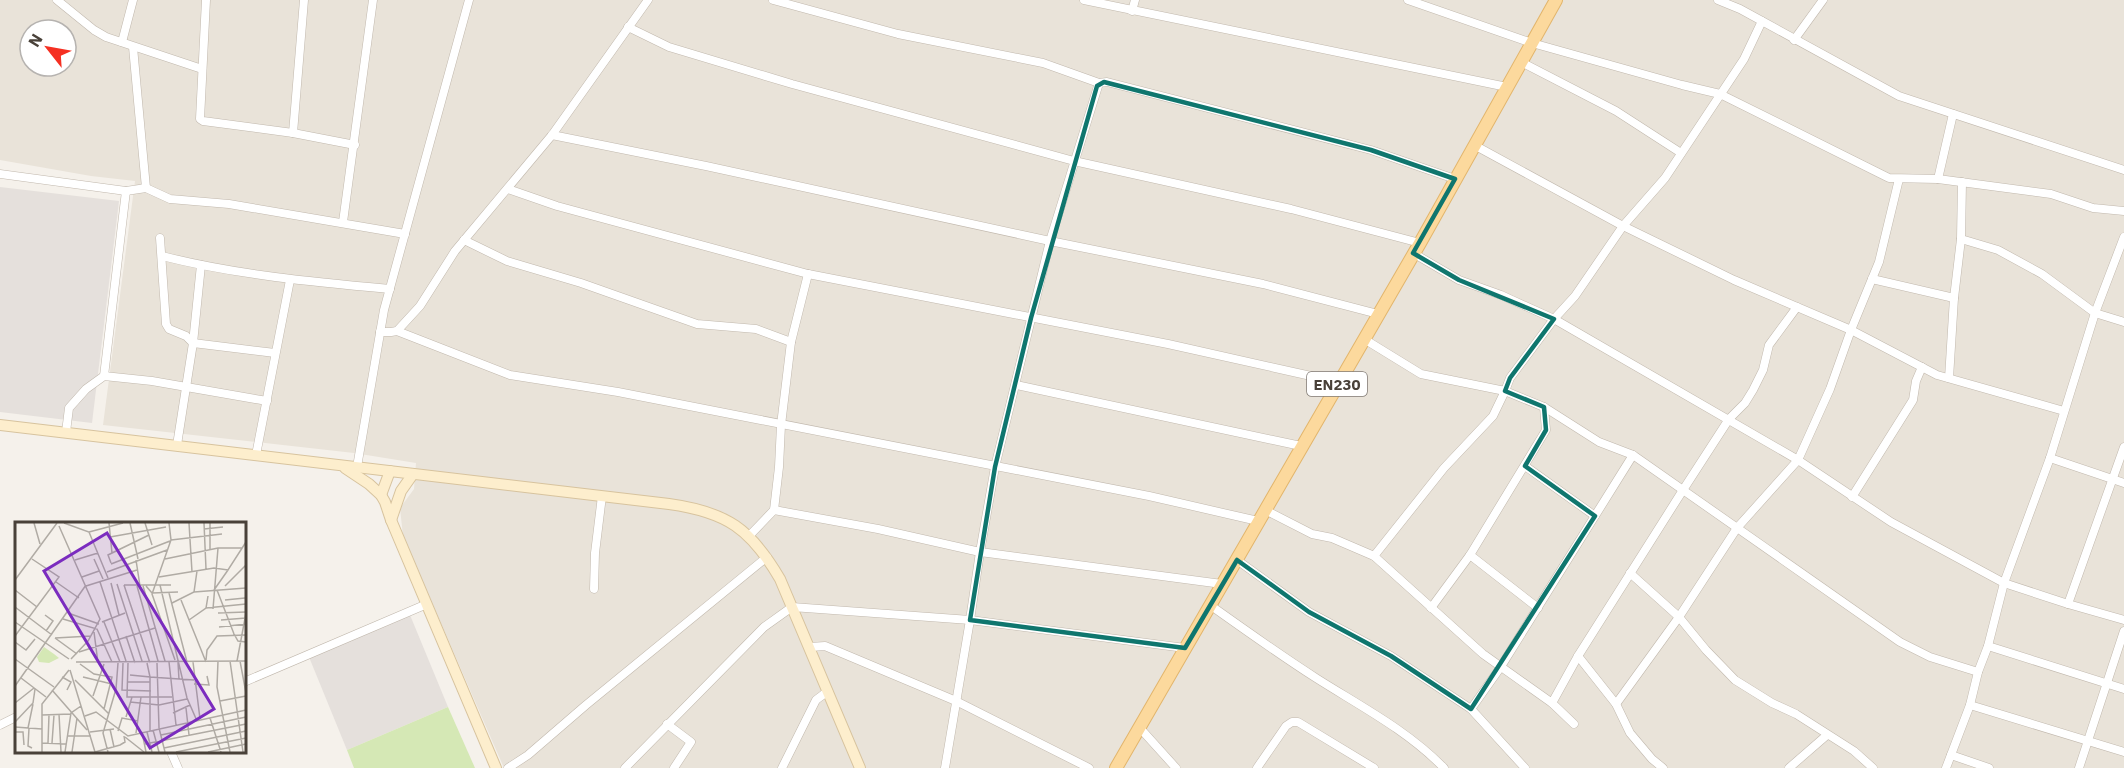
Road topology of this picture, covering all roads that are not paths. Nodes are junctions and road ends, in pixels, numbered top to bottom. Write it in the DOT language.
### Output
graph roads {
  1 [pos="57,0"];
  2 [pos="133,0"];
  3 [pos="206,0"];
  4 [pos="304,0"];
  5 [pos="373,0"];
  6 [pos="469,0"];
  7 [pos="648,0"];
  8 [pos="773,0"];
  9 [pos="1084,0"];
  10 [pos="1135,0"];
  11 [pos="1408,0"];
  12 [pos="1556,0"];
  13 [pos="1718,0"];
  14 [pos="1823,0"];
  15 [pos="1132,11"];
  16 [pos="1762,21"];
  17 [pos="628,27"];
  18 [pos="1794,40"];
  19 [pos="122,42"];
  20 [pos="1532,43"];
  21 [pos="133,47"];
  22 [pos="1521,62"];
  23 [pos="202,69"];
  24 [pos="1099,83"];
  25 [pos="1507,87"];
  26 [pos="1720,94"];
  27 [pos="1953,114"];
  28 [pos="293,133"];
  29 [pos="552,135"];
  30 [pos="355,145"];
  31 [pos="1474,145"];
  32 [pos="1681,153"];
  33 [pos="1074,161"];
  34 [pos="2124,170"];
  35 [pos="0,174"];
  36 [pos="1455,179"];
  37 [pos="1899,179"];
  38 [pos="1938,179"];
  39 [pos="1962,182"];
  40 [pos="146,188"];
  41 [pos="508,189"];
  42 [pos="126,191"];
  43 [pos="2124,211"];
  44 [pos="343,222"];
  45 [pos="1623,226"];
  46 [pos="405,234"];
  47 [pos="2124,237"];
  48 [pos="160,238"];
  49 [pos="1961,239"];
  50 [pos="464,240"];
  51 [pos="1050,241"];
  52 [pos="1416,248"];
  53 [pos="162,255"];
  54 [pos="201,265"];
  55 [pos="808,274"];
  56 [pos="1872,279"];
  57 [pos="290,280"];
  58 [pos="390,289"];
  59 [pos="1954,297"];
  60 [pos="1797,307"];
  61 [pos="2095,312"];
  62 [pos="1378,314"];
  63 [pos="1031,318"];
  64 [pos="1554,319"];
  65 [pos="2124,321"];
  66 [pos="398,330"];
  67 [pos="1851,330"];
  68 [pos="380,332"];
  69 [pos="1364,339"];
  70 [pos="791,342"];
  71 [pos="193,343"];
  72 [pos="275,353"];
  73 [pos="1922,367"];
  74 [pos="104,376"];
  75 [pos="1949,378"];
  76 [pos="1338,382"];
  77 [pos="1016,385"];
  78 [pos="186,387"];
  79 [pos="1505,391"];
  80 [pos="267,401"];
  81 [pos="1545,407"];
  82 [pos="2064,411"];
  83 [pos="1729,419"];
  84 [pos="0,425"];
  85 [pos="781,425"];
  86 [pos="66,432"];
  87 [pos="177,445"];
  88 [pos="1301,446"];
  89 [pos="2124,447"];
  90 [pos="256,455"];
  91 [pos="1633,455"];
  92 [pos="2050,458"];
  93 [pos="1798,460"];
  94 [pos="334,464"];
  95 [pos="1525,466"];
  96 [pos="357,467"];
  97 [pos="995,467"];
  98 [pos="390,471"];
  99 [pos="413,474"];
  100 [pos="2114,479"];
  101 [pos="2124,483"];
  102 [pos="1683,490"];
  103 [pos="381,495"];
  104 [pos="602,496"];
  105 [pos="1852,497"];
  106 [pos="774,510"];
  107 [pos="1262,516"];
  108 [pos="1595,516"];
  109 [pos="391,520"];
  110 [pos="1737,528"];
  111 [pos="750,535"];
  112 [pos="980,552"];
  113 [pos="1470,555"];
  114 [pos="1374,556"];
  115 [pos="767,557"];
  116 [pos="1237,560"];
  117 [pos="1630,573"];
  118 [pos="2004,583"];
  119 [pos="1222,584"];
  120 [pos="594,589"];
  121 [pos="427,604"];
  122 [pos="2068,604"];
  123 [pos="1210,605"];
  124 [pos="792,607"];
  125 [pos="1538,608"];
  126 [pos="1431,609"];
  127 [pos="1679,617"];
  128 [pos="970,620"];
  129 [pos="2124,620"];
  130 [pos="2124,631"];
  131 [pos="1988,646"];
  132 [pos="810,647"];
  133 [pos="1185,648"];
  134 [pos="1578,656"];
  135 [pos="1500,668"];
  136 [pos="1978,672"];
  137 [pos="246,681"];
  138 [pos="2106,684"];
  139 [pos="2124,689"];
  140 [pos="828,691"];
  141 [pos="956,701"];
  142 [pos="1552,703"];
  143 [pos="1616,704"];
  144 [pos="1970,705"];
  145 [pos="1471,709"];
  146 [pos="15,717"];
  147 [pos="0,724"];
  148 [pos="667,724"];
  149 [pos="1574,724"];
  150 [pos="1140,727"];
  151 [pos="1827,735"];
  152 [pos="2088,740"];
  153 [pos="2124,752"];
  154 [pos="171,753"];
  155 [pos="1951,755"];
  156 [pos="1362,764"];
  157 [pos="178,768"];
  158 [pos="496,768"];
  159 [pos="508,768"];
  160 [pos="625,768"];
  161 [pos="674,768"];
  162 [pos="782,768"];
  163 [pos="860,768"];
  164 [pos="945,768"];
  165 [pos="1089,768"];
  166 [pos="1116,768"];
  167 [pos="1176,768"];
  168 [pos="1257,768"];
  169 [pos="1374,768"];
  170 [pos="1444,768"];
  171 [pos="1526,768"];
  172 [pos="1663,768"];
  173 [pos="1789,768"];
  174 [pos="1873,768"];
  175 [pos="1946,768"];
  176 [pos="1989,768"];
  177 [pos="2079,768"];
  1 -- 19 [label="street"];
  2 -- 19 [label="street"];
  3 -- 23 [label="street"];
  4 -- 28 [label="street"];
  5 -- 30 [label="street"];
  6 -- 46 [label="street"];
  7 -- 17 [label="street"];
  8 -- 24 [label="street"];
  9 -- 15 [label="street"];
  10 -- 15 [label="street"];
  11 -- 20 [label="street"];
  12 -- 20 [label="main road, EN230"];
  13 -- 16 [label="street"];
  14 -- 18 [label="street"];
  15 -- 25 [label="street"];
  16 -- 18 [label="street"];
  16 -- 26 [label="street"];
  17 -- 29 [label="street"];
  17 -- 33 [label="street"];
  18 -- 27 [label="street"];
  19 -- 21 [label="street"];
  20 -- 22 [label="main road, EN230"];
  20 -- 26 [label="street"];
  21 -- 23 [label="street"];
  21 -- 40 [label="street"];
  22 -- 25 [label="main road, EN230"];
  22 -- 32 [label="street"];
  23 -- 28 [label="street"];
  24 -- 33 [label="street"];
  24 -- 36 [label="street"];
  25 -- 31 [label="main road, EN230"];
  26 -- 32 [label="street"];
  26 -- 37 [label="street"];
  27 -- 34 [label="street"];
  27 -- 38 [label="street"];
  28 -- 30 [label="street"];
  29 -- 41 [label="street"];
  29 -- 51 [label="street"];
  30 -- 44 [label="street"];
  31 -- 36 [label="main road, EN230"];
  31 -- 45 [label="street"];
  32 -- 45 [label="street"];
  33 -- 51 [label="street"];
  33 -- 52 [label="street"];
  35 -- 42 [label="street"];
  36 -- 52 [label="main road, EN230"];
  37 -- 38 [label="street"];
  37 -- 56 [label="street"];
  38 -- 39 [label="street"];
  39 -- 43 [label="street"];
  39 -- 49 [label="street"];
  40 -- 42 [label="street"];
  40 -- 44 [label="street"];
  41 -- 50 [label="street"];
  41 -- 55 [label="street"];
  42 -- 74 [label="street"];
  44 -- 46 [label="street"];
  45 -- 60 [label="street"];
  45 -- 64 [label="street"];
  46 -- 58 [label="street"];
  47 -- 61 [label="street"];
  48 -- 53 [label="street"];
  49 -- 59 [label="street"];
  49 -- 61 [label="street"];
  50 -- 66 [label="street"];
  50 -- 70 [label="street"];
  51 -- 62 [label="street"];
  51 -- 63 [label="street"];
  52 -- 62 [label="main road, EN230"];
  52 -- 64 [label="street"];
  53 -- 54 [label="street"];
  53 -- 71 [label="street"];
  54 -- 57 [label="street"];
  54 -- 71 [label="street"];
  55 -- 63 [label="street"];
  55 -- 70 [label="street"];
  56 -- 59 [label="street"];
  56 -- 67 [label="street"];
  57 -- 58 [label="street"];
  57 -- 72 [label="street"];
  58 -- 68 [label="street"];
  59 -- 75 [label="street"];
  60 -- 67 [label="street"];
  60 -- 83 [label="street"];
  61 -- 65 [label="street"];
  61 -- 82 [label="street"];
  62 -- 69 [label="main road, EN230"];
  63 -- 76 [label="street"];
  63 -- 77 [label="street"];
  64 -- 79 [label="street"];
  64 -- 83 [label="street"];
  66 -- 68 [label="street"];
  66 -- 85 [label="street"];
  67 -- 73 [label="street"];
  67 -- 93 [label="street"];
  68 -- 96 [label="street"];
  69 -- 76 [label="main road, EN230"];
  69 -- 79 [label="street"];
  70 -- 85 [label="street"];
  71 -- 72 [label="street"];
  71 -- 78 [label="street"];
  72 -- 80 [label="street"];
  73 -- 75 [label="street"];
  73 -- 105 [label="street"];
  74 -- 78 [label="street"];
  74 -- 86 [label="street"];
  75 -- 82 [label="street"];
  76 -- 88 [label="main road, EN230"];
  77 -- 88 [label="street"];
  77 -- 97 [label="street"];
  78 -- 80 [label="street"];
  78 -- 87 [label="street"];
  79 -- 81 [label="street"];
  79 -- 114 [label="street"];
  80 -- 90 [label="street"];
  81 -- 91 [label="street"];
  81 -- 95 [label="street"];
  82 -- 92 [label="street"];
  83 -- 93 [label="street"];
  83 -- 102 [label="street"];
  84 -- 86 [label="street"];
  85 -- 97 [label="street"];
  85 -- 106 [label="street"];
  86 -- 87 [label="street"];
  87 -- 90 [label="street"];
  88 -- 107 [label="main road, EN230"];
  89 -- 100 [label="street"];
  90 -- 94 [label="street"];
  91 -- 102 [label="street"];
  91 -- 108 [label="street"];
  92 -- 100 [label="street"];
  92 -- 118 [label="street"];
  93 -- 105 [label="street"];
  93 -- 110 [label="street"];
  94 -- 96 [label="street"];
  94 -- 103 [label="street"];
  95 -- 108 [label="street"];
  95 -- 113 [label="street"];
  96 -- 98 [label="street"];
  97 -- 107 [label="street"];
  97 -- 112 [label="street"];
  98 -- 99 [label="street"];
  98 -- 103 [label="street"];
  99 -- 104 [label="street"];
  99 -- 109 [label="street"];
  100 -- 101 [label="street"];
  100 -- 122 [label="street"];
  102 -- 110 [label="street"];
  102 -- 117 [label="street"];
  103 -- 109 [label="street"];
  104 -- 111 [label="street"];
  104 -- 120 [label="street"];
  105 -- 118 [label="street"];
  106 -- 111 [label="street"];
  106 -- 112 [label="street"];
  107 -- 114 [label="street"];
  107 -- 116 [label="main road, EN230"];
  108 -- 125 [label="street"];
  109 -- 121 [label="street"];
  110 -- 127 [label="street"];
  110 -- 136 [label="street"];
  111 -- 115 [label="street"];
  112 -- 119 [label="street"];
  112 -- 128 [label="street"];
  113 -- 125 [label="street"];
  113 -- 126 [label="street"];
  114 -- 126 [label="street"];
  115 -- 124 [label="street"];
  115 -- 159 [label="street"];
  116 -- 119 [label="main road, EN230"];
  116 -- 145 [label="street"];
  117 -- 127 [label="street"];
  117 -- 134 [label="street"];
  118 -- 122 [label="street"];
  118 -- 131 [label="street"];
  119 -- 123 [label="main road, EN230"];
  121 -- 137 [label="street"];
  121 -- 158 [label="street"];
  122 -- 129 [label="street"];
  123 -- 133 [label="main road, EN230"];
  123 -- 170 [label="street"];
  124 -- 128 [label="street"];
  124 -- 132 [label="street"];
  124 -- 148 [label="street"];
  125 -- 135 [label="street"];
  126 -- 135 [label="street"];
  127 -- 143 [label="street"];
  127 -- 151 [label="street"];
  128 -- 133 [label="street"];
  128 -- 141 [label="street"];
  130 -- 138 [label="street"];
  131 -- 136 [label="street"];
  131 -- 138 [label="street"];
  132 -- 140 [label="street"];
  132 -- 141 [label="street"];
  133 -- 150 [label="main road, EN230"];
  134 -- 142 [label="street"];
  134 -- 143 [label="street"];
  135 -- 142 [label="street"];
  135 -- 145 [label="street"];
  136 -- 144 [label="street"];
  138 -- 139 [label="street"];
  138 -- 152 [label="street"];
  140 -- 162 [label="street"];
  140 -- 163 [label="street"];
  141 -- 164 [label="street"];
  141 -- 165 [label="street"];
  142 -- 149 [label="street"];
  143 -- 172 [label="street"];
  144 -- 152 [label="street"];
  144 -- 155 [label="street"];
  145 -- 171 [label="street"];
  146 -- 147 [label="street"];
  148 -- 160 [label="street"];
  148 -- 161 [label="street"];
  150 -- 166 [label="main road, EN230"];
  150 -- 167 [label="street"];
  151 -- 173 [label="street"];
  151 -- 174 [label="street"];
  152 -- 153 [label="street"];
  152 -- 177 [label="street"];
  154 -- 157 [label="street"];
  155 -- 175 [label="street"];
  155 -- 176 [label="street"];
  156 -- 168 [label="street"];
  156 -- 169 [label="street"];
}
